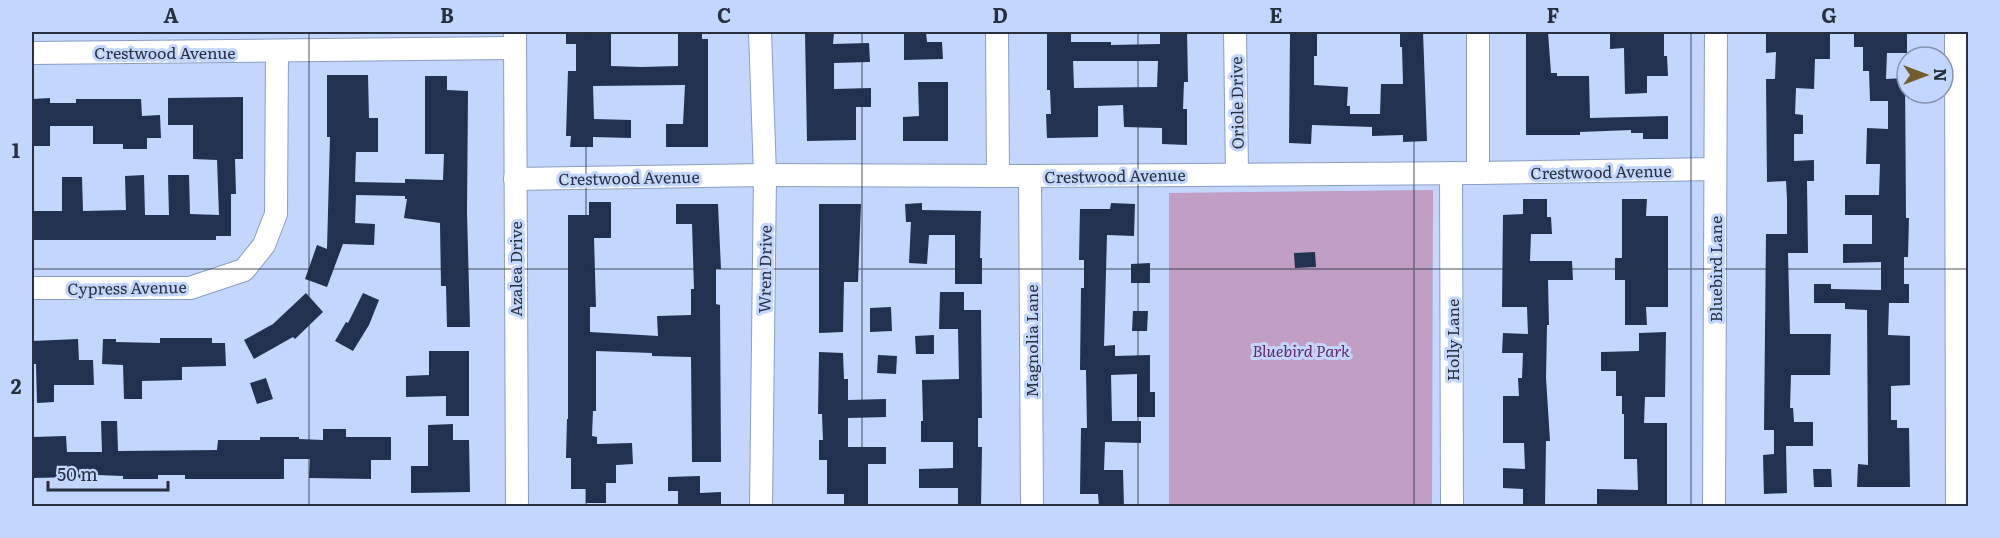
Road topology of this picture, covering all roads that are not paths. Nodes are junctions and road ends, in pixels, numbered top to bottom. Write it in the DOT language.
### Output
graph roads {
  1 [pos="760,32"];
  2 [pos="996,32"];
  3 [pos="1235,32"];
  4 [pos="1478,32"];
  5 [pos="1716,32"];
  6 [pos="1956,32"];
  7 [pos="515,40"];
  8 [pos="277,51"];
  9 [pos="32,52"];
  10 [pos="1715,169"];
  11 [pos="1451,173"];
  12 [pos="1478,173"];
  13 [pos="1237,174"];
  14 [pos="765,175"];
  15 [pos="998,175"];
  16 [pos="1030,176"];
  17 [pos="515,178"];
  18 [pos="32,288"];
  19 [pos="517,507"];
  20 [pos="761,507"];
  21 [pos="1032,507"];
  22 [pos="1452,507"];
  23 [pos="1714,507"];
  24 [pos="1957,507"];
  1 -- 14 [label="street, Wren Drive"];
  2 -- 15 [label="street"];
  3 -- 13 [label="street, Oriole Drive"];
  4 -- 12 [label="street"];
  5 -- 10 [label="street, Bluebird Lane"];
  6 -- 24 [label="street"];
  7 -- 8 [label="street, Crestwood Avenue"];
  7 -- 17 [label="street, Azalea Drive"];
  8 -- 9 [label="street, Crestwood Avenue"];
  8 -- 18 [label="street, Cypress Avenue"];
  10 -- 12 [label="street, Crestwood Avenue"];
  10 -- 23 [label="street, Bluebird Lane"];
  11 -- 12 [label="street, Crestwood Avenue"];
  11 -- 13 [label="street, Crestwood Avenue"];
  11 -- 22 [label="street, Holly Lane"];
  13 -- 16 [label="street, Crestwood Avenue"];
  14 -- 15 [label="street, Crestwood Avenue"];
  14 -- 17 [label="street, Crestwood Avenue"];
  14 -- 20 [label="street, Wren Drive"];
  15 -- 16 [label="street, Crestwood Avenue"];
  16 -- 21 [label="street, Magnolia Lane"];
  17 -- 19 [label="street, Azalea Drive"];
}
